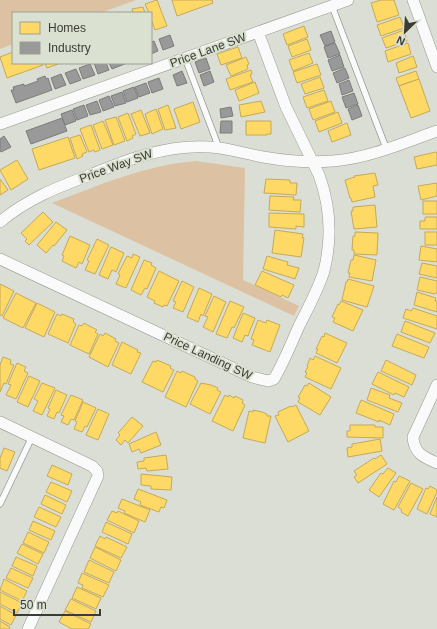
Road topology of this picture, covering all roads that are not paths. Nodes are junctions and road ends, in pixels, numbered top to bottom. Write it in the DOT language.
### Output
graph roads {
  1 [pos="348,0"];
  2 [pos="413,0"];
  3 [pos="332,6"];
  4 [pos="258,32"];
  5 [pos="185,58"];
  6 [pos="437,67"];
  7 [pos="0,124"];
  8 [pos="437,131"];
  9 [pos="219,148"];
  10 [pos="386,148"];
  11 [pos="313,162"];
  12 [pos="0,222"];
  13 [pos="0,259"];
  14 [pos="437,385"];
  15 [pos="0,422"];
  16 [pos="32,437"];
  17 [pos="437,463"];
  18 [pos="0,504"];
  19 [pos="28,629"];
  1 -- 3 [label="street, Price Lane SW"];
  2 -- 6 [label="street"];
  3 -- 4 [label="street, Price Lane SW"];
  3 -- 10 [label="lane"];
  4 -- 5 [label="street, Price Lane SW"];
  4 -- 11 [label="street"];
  5 -- 7 [label="street, Price Lane SW"];
  5 -- 9 [label="lane"];
  8 -- 10 [label="street, Price Way SW"];
  9 -- 11 [label="street, Price Way SW"];
  9 -- 12 [label="street, Price Way SW"];
  10 -- 11 [label="street, Price Way SW"];
  11 -- 13 [label="street, Price Landing SW"];
  14 -- 17 [label="street"];
  15 -- 16 [label="street"];
  16 -- 18 [label="lane"];
  16 -- 19 [label="street"];
}
